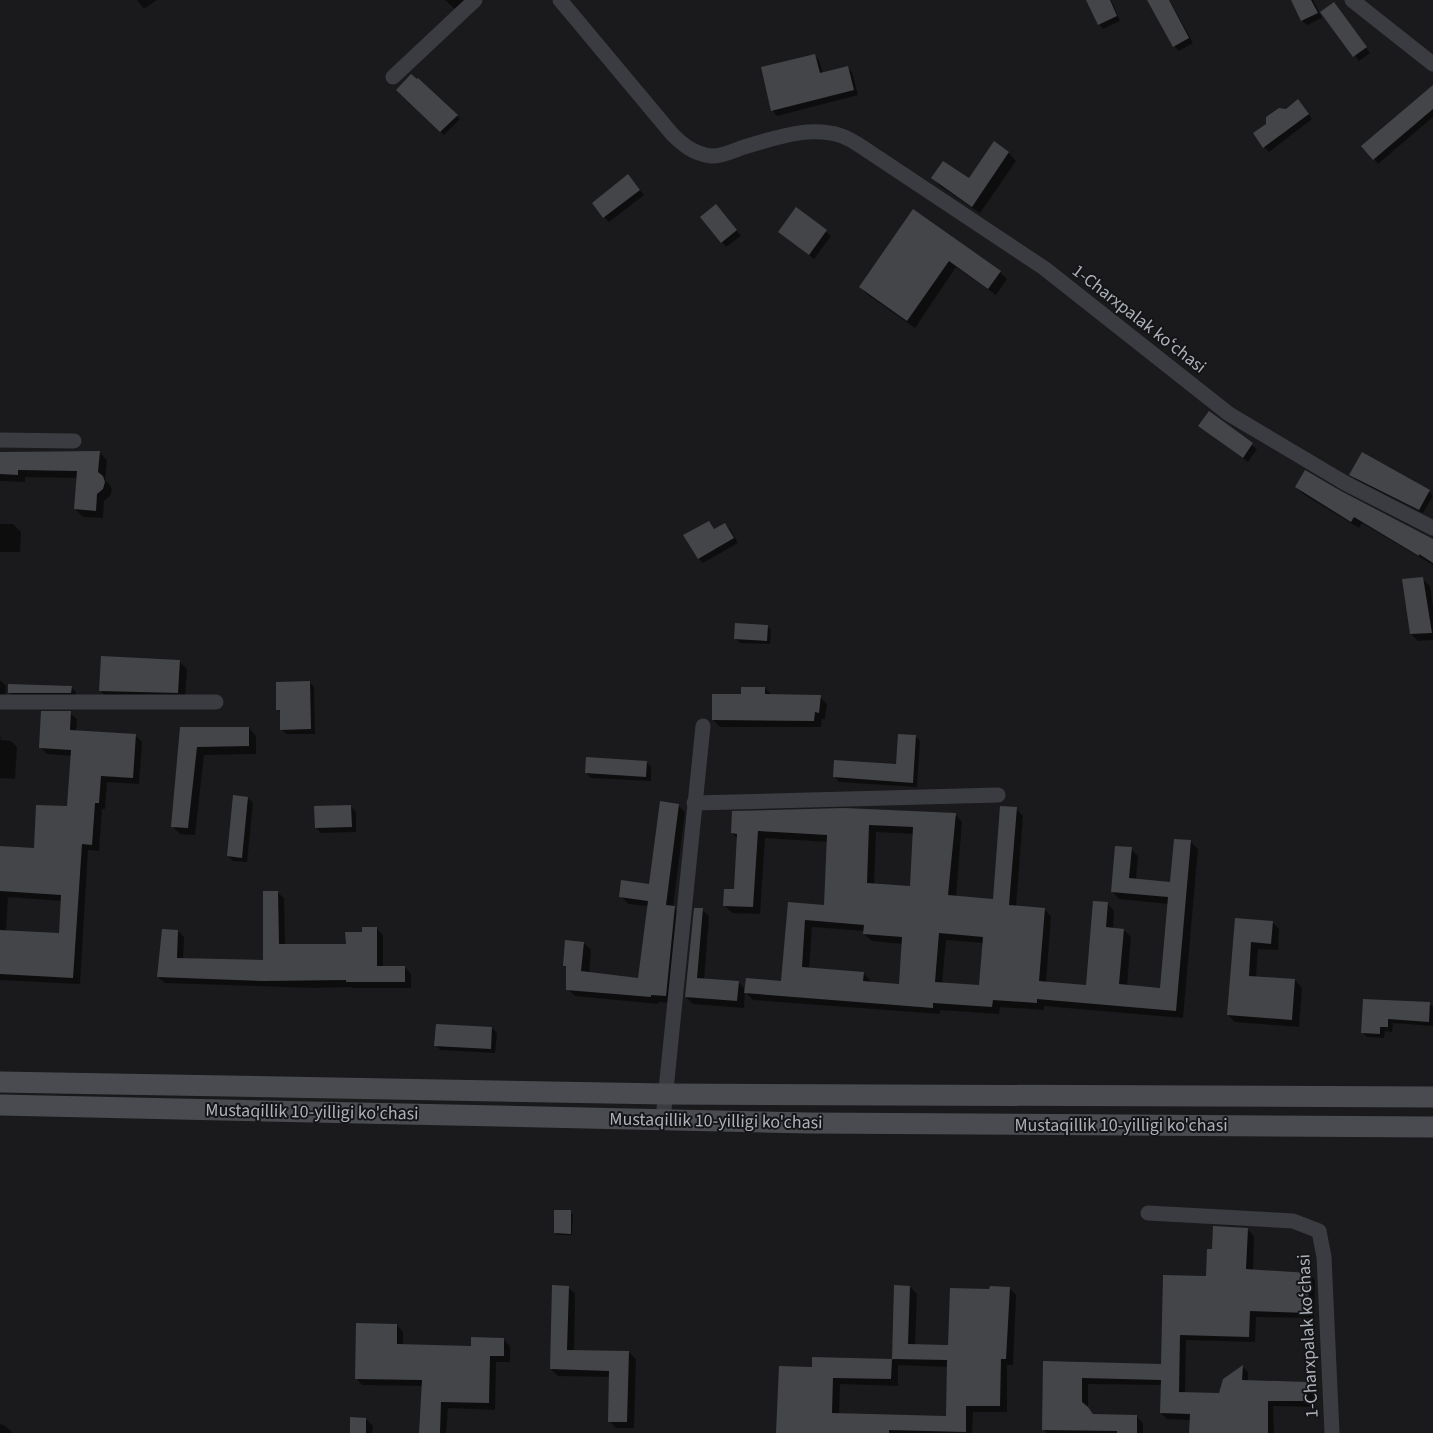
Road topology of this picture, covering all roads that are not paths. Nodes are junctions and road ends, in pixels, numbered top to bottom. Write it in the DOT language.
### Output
graph roads {
  1 [pos="475,0"];
  2 [pos="560,0"];
  3 [pos="1352,0"];
  4 [pos="1433,64"];
  5 [pos="393,77"];
  6 [pos="0,440"];
  7 [pos="74,441"];
  8 [pos="1433,528"];
  9 [pos="0,702"];
  10 [pos="216,702"];
  11 [pos="703,726"];
  12 [pos="998,795"];
  13 [pos="694,803"];
  14 [pos="0,1082"];
  15 [pos="665,1094"];
  16 [pos="1433,1097"];
  17 [pos="0,1105"];
  18 [pos="663,1119"];
  19 [pos="1433,1127"];
  20 [pos="1148,1213"];
  21 [pos="1332,1433"];
  1 -- 5 [label="street"];
  2 -- 8 [label="street, 1-Charxpalak koʻchasi"];
  3 -- 4 [label="street"];
  6 -- 7 [label="street"];
  9 -- 10 [label="street"];
  11 -- 13 [label="street"];
  12 -- 13 [label="street"];
  13 -- 15 [label="street"];
  14 -- 15 [label="main road, Mustaqillik 10-yilligi ko'chasi"];
  15 -- 16 [label="main road, Mustaqillik 10-yilligi ko'chasi"];
  15 -- 18 [label="street"];
  17 -- 18 [label="main road, Mustaqillik 10-yilligi ko'chasi"];
  18 -- 19 [label="main road, Mustaqillik 10-yilligi ko'chasi"];
  20 -- 21 [label="street, 1-Charxpalak koʻchasi"];
}
